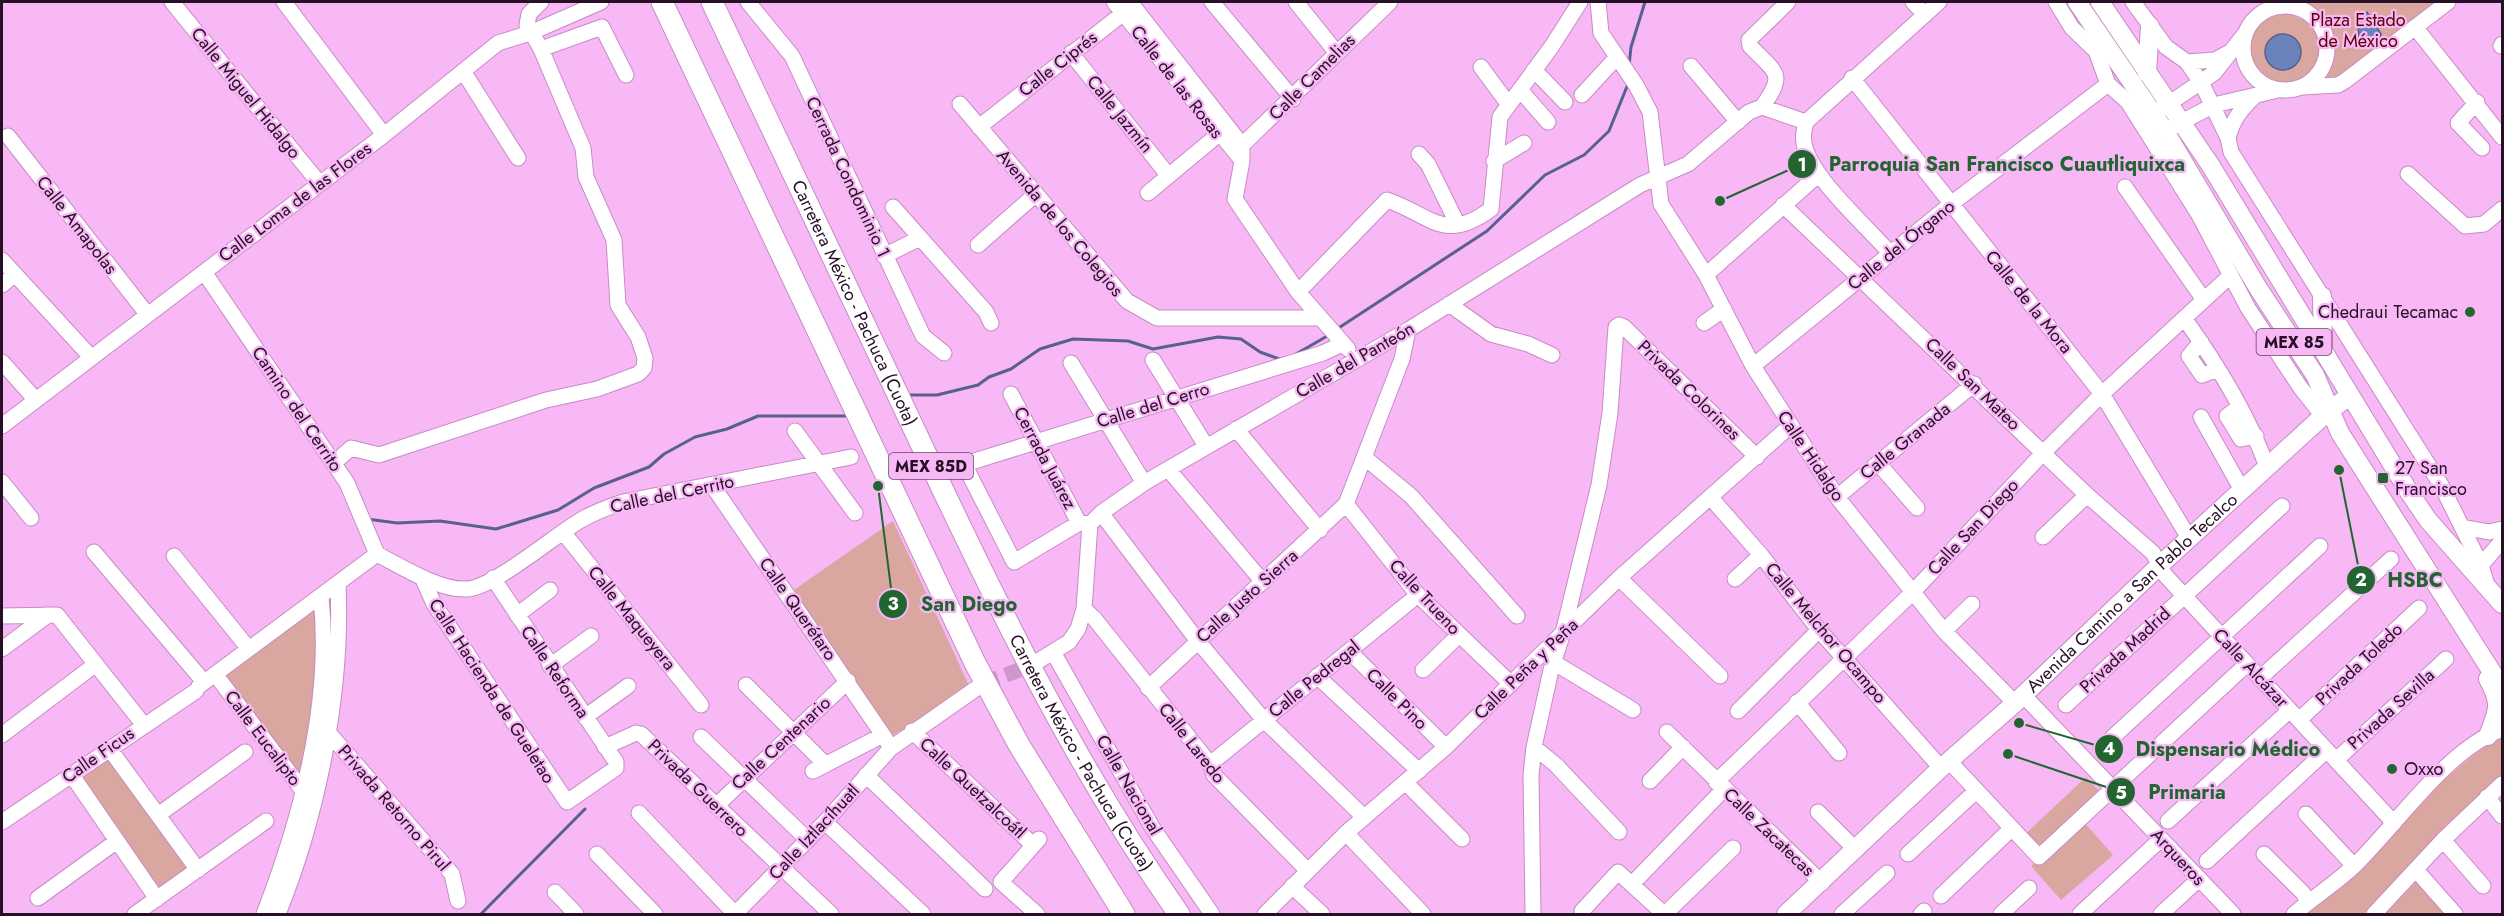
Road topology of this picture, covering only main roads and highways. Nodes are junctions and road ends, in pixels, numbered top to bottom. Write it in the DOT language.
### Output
graph roads {
  1 [pos="662,2"];
  2 [pos="712,2"];
  3 [pos="2077,2"];
  4 [pos="2100,2"];
  5 [pos="2150,26"];
  6 [pos="2147,73"];
  7 [pos="2322,296"];
  8 [pos="2323,347"];
  9 [pos="2349,396"];
  10 [pos="2327,413"];
  11 [pos="2502,604"];
  12 [pos="2454,613"];
  13 [pos="2502,688"];
  14 [pos="2495,732"];
  15 [pos="1124,915"];
  16 [pos="1179,915"];
  17 [pos="1786,915"];
  1 -- 15 [label="highway, MEX 85D"];
  2 -- 16 [label="highway, Carretera México - Pachuca (Cuota) / MEX 85D"];
  3 -- 10 [label="main road, MEX 85"];
  4 -- 6 [label="main road, MEX 85"];
  5 -- 6 [label="main road"];
  6 -- 8 [label="main road, MEX 85"];
  7 -- 8 [label="main road"];
  8 -- 9 [label="main road, MEX 85"];
  9 -- 10 [label="main road, Avenida Camino a San Pablo Tecalco"];
  9 -- 11 [label="main road, MEX 85"];
  10 -- 12 [label="main road, MEX 85"];
  10 -- 17 [label="main road, Avenida Camino a San Pablo Tecalco"];
  12 -- 13 [label="main road, MEX 85"];
  12 -- 14 [label="main road"];
}
